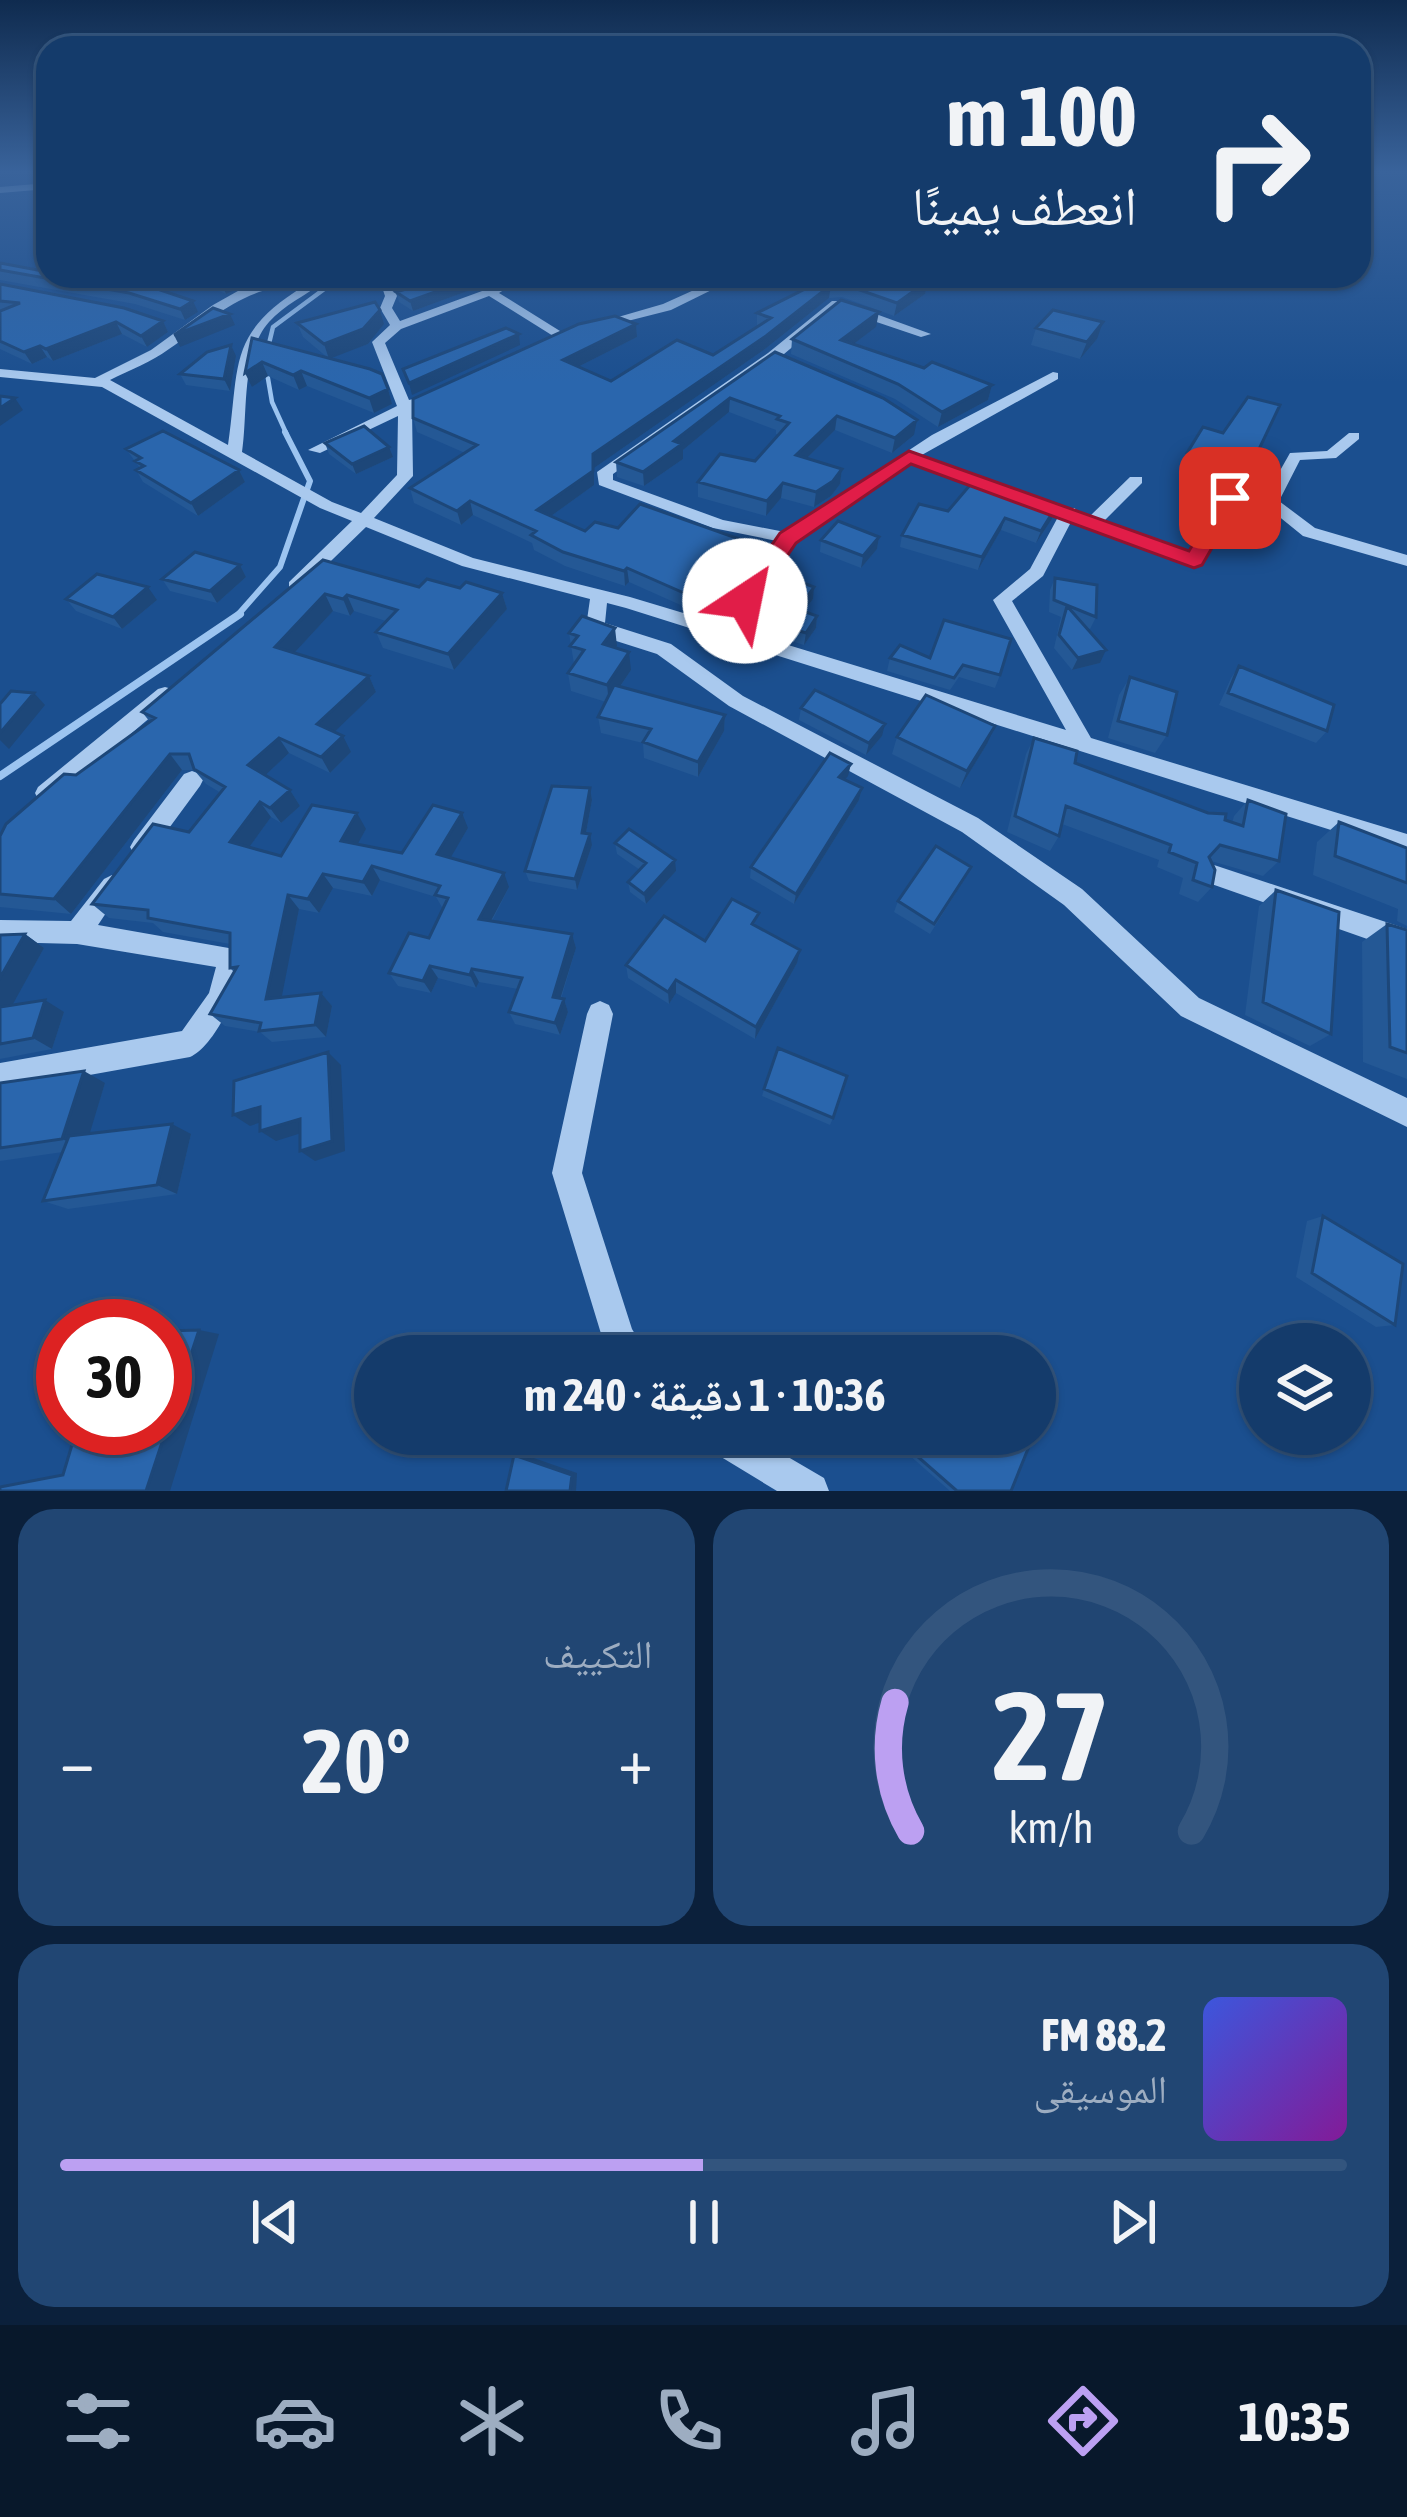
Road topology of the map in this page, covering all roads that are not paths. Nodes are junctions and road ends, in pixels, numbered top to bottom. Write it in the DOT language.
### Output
graph roads {
  1 [pos="253,288"];
  2 [pos="309,288"];
  3 [pos="389,288"];
  4 [pos="501,288"];
  5 [pos="707,288"];
  6 [pos="410,291"];
  7 [pos="494,294"];
  8 [pos="392,296"];
  9 [pos="169,324"];
  10 [pos="397,326"];
  11 [pos="187,330"];
  12 [pos="925,334"];
  13 [pos="562,335"];
  14 [pos="541,346"];
  15 [pos="772,356"];
  16 [pos="792,364"];
  17 [pos="0,373"];
  18 [pos="1053,376"];
  19 [pos="96,382"];
  20 [pos="440,394"];
  21 [pos="405,407"];
  22 [pos="921,428"];
  23 [pos="1354,436"];
  24 [pos="937,438"];
  25 [pos="315,450"];
  26 [pos="234,455"];
  27 [pos="909,457"];
  28 [pos="1136,480"];
  29 [pos="1270,502"];
  30 [pos="1069,511"];
  31 [pos="1092,523"];
  32 [pos="364,524"];
  33 [pos="788,538"];
  34 [pos="1407,561"];
  35 [pos="599,595"];
  36 [pos="272,606"];
  37 [pos="724,632"];
  38 [pos="177,684"];
  39 [pos="1086,747"];
  40 [pos="192,780"];
  41 [pos="36,802"];
  42 [pos="1407,844"];
  43 [pos="1210,874"];
  44 [pos="0,931"];
  45 [pos="77,933"];
  46 [pos="1407,941"];
  47 [pos="600,1014"];
  48 [pos="0,1077"];
  49 [pos="1407,1113"];
  50 [pos="617,1335"];
  51 [pos="750,1455"];
  52 [pos="811,1491"];
  1 -- 11 [label="street"];
  2 -- 26 [label="street"];
  3 -- 8 [label="street"];
  4 -- 7 [label="street"];
  5 -- 13 [label="street"];
  6 -- 8 [label="street"];
  7 -- 10 [label="street"];
  7 -- 13 [label="street"];
  8 -- 10 [label="street"];
  9 -- 11 [label="street"];
  10 -- 21 [label="street"];
  11 -- 19 [label="street"];
  12 -- 15 [label="street"];
  13 -- 14 [label="street"];
  15 -- 16 [label="street"];
  15 -- 33 [label="street"];
  17 -- 19 [label="street"];
  18 -- 24 [label="street"];
  19 -- 26 [label="street"];
  20 -- 21 [label="street"];
  21 -- 25 [label="street"];
  21 -- 32 [label="street"];
  22 -- 24 [label="street"];
  23 -- 29 [label="street"];
  24 -- 27 [label="street"];
  26 -- 32 [label="street"];
  27 -- 30 [label="street"];
  27 -- 33 [label="street"];
  28 -- 31 [label="street"];
  29 -- 31 [label="street"];
  29 -- 34 [label="street"];
  30 -- 31 [label="street"];
  30 -- 39 [label="street"];
  32 -- 35 [label="street"];
  32 -- 36 [label="street"];
  33 -- 37 [label="street"];
  35 -- 37 [label="street"];
  35 -- 49 [label="street"];
  37 -- 39 [label="street"];
  38 -- 41 [label="street"];
  39 -- 42 [label="street"];
  40 -- 45 [label="street"];
  43 -- 46 [label="street"];
  44 -- 45 [label="street"];
  45 -- 48 [label="street"];
  47 -- 50 [label="street"];
  51 -- 52 [label="street"];
}
